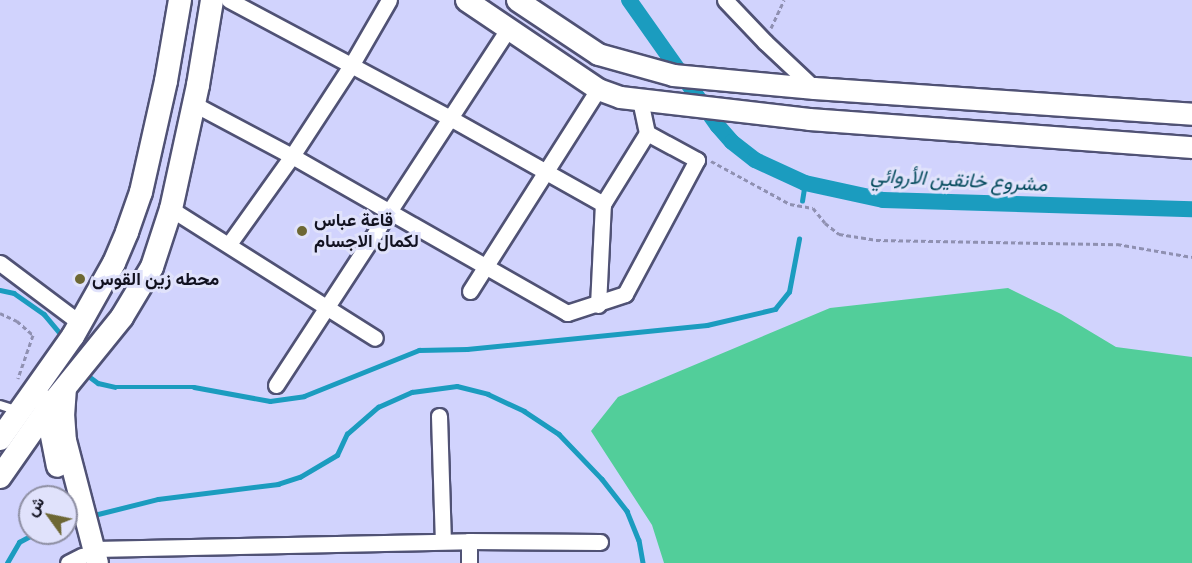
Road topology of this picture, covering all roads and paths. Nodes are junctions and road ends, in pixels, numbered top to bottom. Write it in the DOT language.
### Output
graph roads {
  1 [pos="180,0"];
  2 [pos="212,0"];
  3 [pos="229,0"];
  4 [pos="389,0"];
  5 [pos="466,0"];
  6 [pos="517,0"];
  7 [pos="725,0"];
  8 [pos="508,28"];
  9 [pos="611,60"];
  10 [pos="352,64"];
  11 [pos="166,81"];
  12 [pos="814,88"];
  13 [pos="598,89"];
  14 [pos="196,94"];
  15 [pos="640,100"];
  16 [pos="1192,114"];
  17 [pos="450,118"];
  18 [pos="647,133"];
  19 [pos="1192,147"];
  20 [pos="292,156"];
  21 [pos="697,160"];
  22 [pos="545,171"];
  23 [pos="603,204"];
  24 [pos="171,209"];
  25 [pos="389,212"];
  26 [pos="127,232"];
  27 [pos="162,242"];
  28 [pos="229,244"];
  29 [pos="1192,257"];
  30 [pos="0,263"];
  31 [pos="486,268"];
  32 [pos="470,291"];
  33 [pos="598,305"];
  34 [pos="327,306"];
  35 [pos="0,313"];
  36 [pos="76,329"];
  37 [pos="375,338"];
  38 [pos="68,383"];
  39 [pos="276,385"];
  40 [pos="23,407"];
  41 [pos="438,416"];
  42 [pos="0,439"];
  43 [pos="0,477"];
  44 [pos="64,485"];
  45 [pos="67,485"];
  46 [pos="78,529"];
  47 [pos="469,541"];
  48 [pos="443,542"];
  49 [pos="600,542"];
  50 [pos="85,554"];
  51 [pos="469,563"];
  1 -- 11 [label="main road"];
  2 -- 14 [label="main road"];
  3 -- 10 [label="street"];
  4 -- 10 [label="street"];
  5 -- 8 [label="main road"];
  6 -- 9 [label="main road"];
  7 -- 12 [label="street"];
  8 -- 13 [label="main road"];
  8 -- 17 [label="street"];
  9 -- 12 [label="main road"];
  9 -- 13 [label="main road"];
  10 -- 17 [label="street"];
  10 -- 20 [label="street"];
  11 -- 14 [label="main road"];
  11 -- 26 [label="main road"];
  12 -- 16 [label="main road"];
  13 -- 15 [label="main road"];
  13 -- 22 [label="street"];
  14 -- 20 [label="street"];
  14 -- 24 [label="main road"];
  15 -- 18 [label="street"];
  15 -- 19 [label="main road"];
  17 -- 22 [label="street"];
  17 -- 25 [label="street"];
  18 -- 21 [label="street"];
  18 -- 23 [label="street"];
  20 -- 25 [label="street"];
  20 -- 28 [label="street"];
  21 -- 29 [label="path"];
  21 -- 33 [label="street"];
  22 -- 23 [label="street"];
  22 -- 31 [label="street"];
  23 -- 33 [label="street"];
  24 -- 27 [label="main road"];
  24 -- 28 [label="street"];
  25 -- 31 [label="street"];
  25 -- 34 [label="street"];
  26 -- 27 [label="main road"];
  26 -- 36 [label="main road"];
  27 -- 38 [label="main road"];
  28 -- 34 [label="street"];
  30 -- 36 [label="street"];
  31 -- 32 [label="street"];
  31 -- 33 [label="street"];
  34 -- 37 [label="street"];
  34 -- 39 [label="street"];
  35 -- 40 [label="path"];
  36 -- 40 [label="main road"];
  38 -- 40 [label="main road"];
  38 -- 45 [label="main road"];
  40 -- 42 [label="main road"];
  40 -- 43 [label="main road"];
  40 -- 44 [label="main road"];
  41 -- 48 [label="street"];
  46 -- 50 [label="main road"];
  47 -- 48 [label="street"];
  47 -- 49 [label="street"];
  47 -- 51 [label="street"];
  48 -- 50 [label="street"];
}
